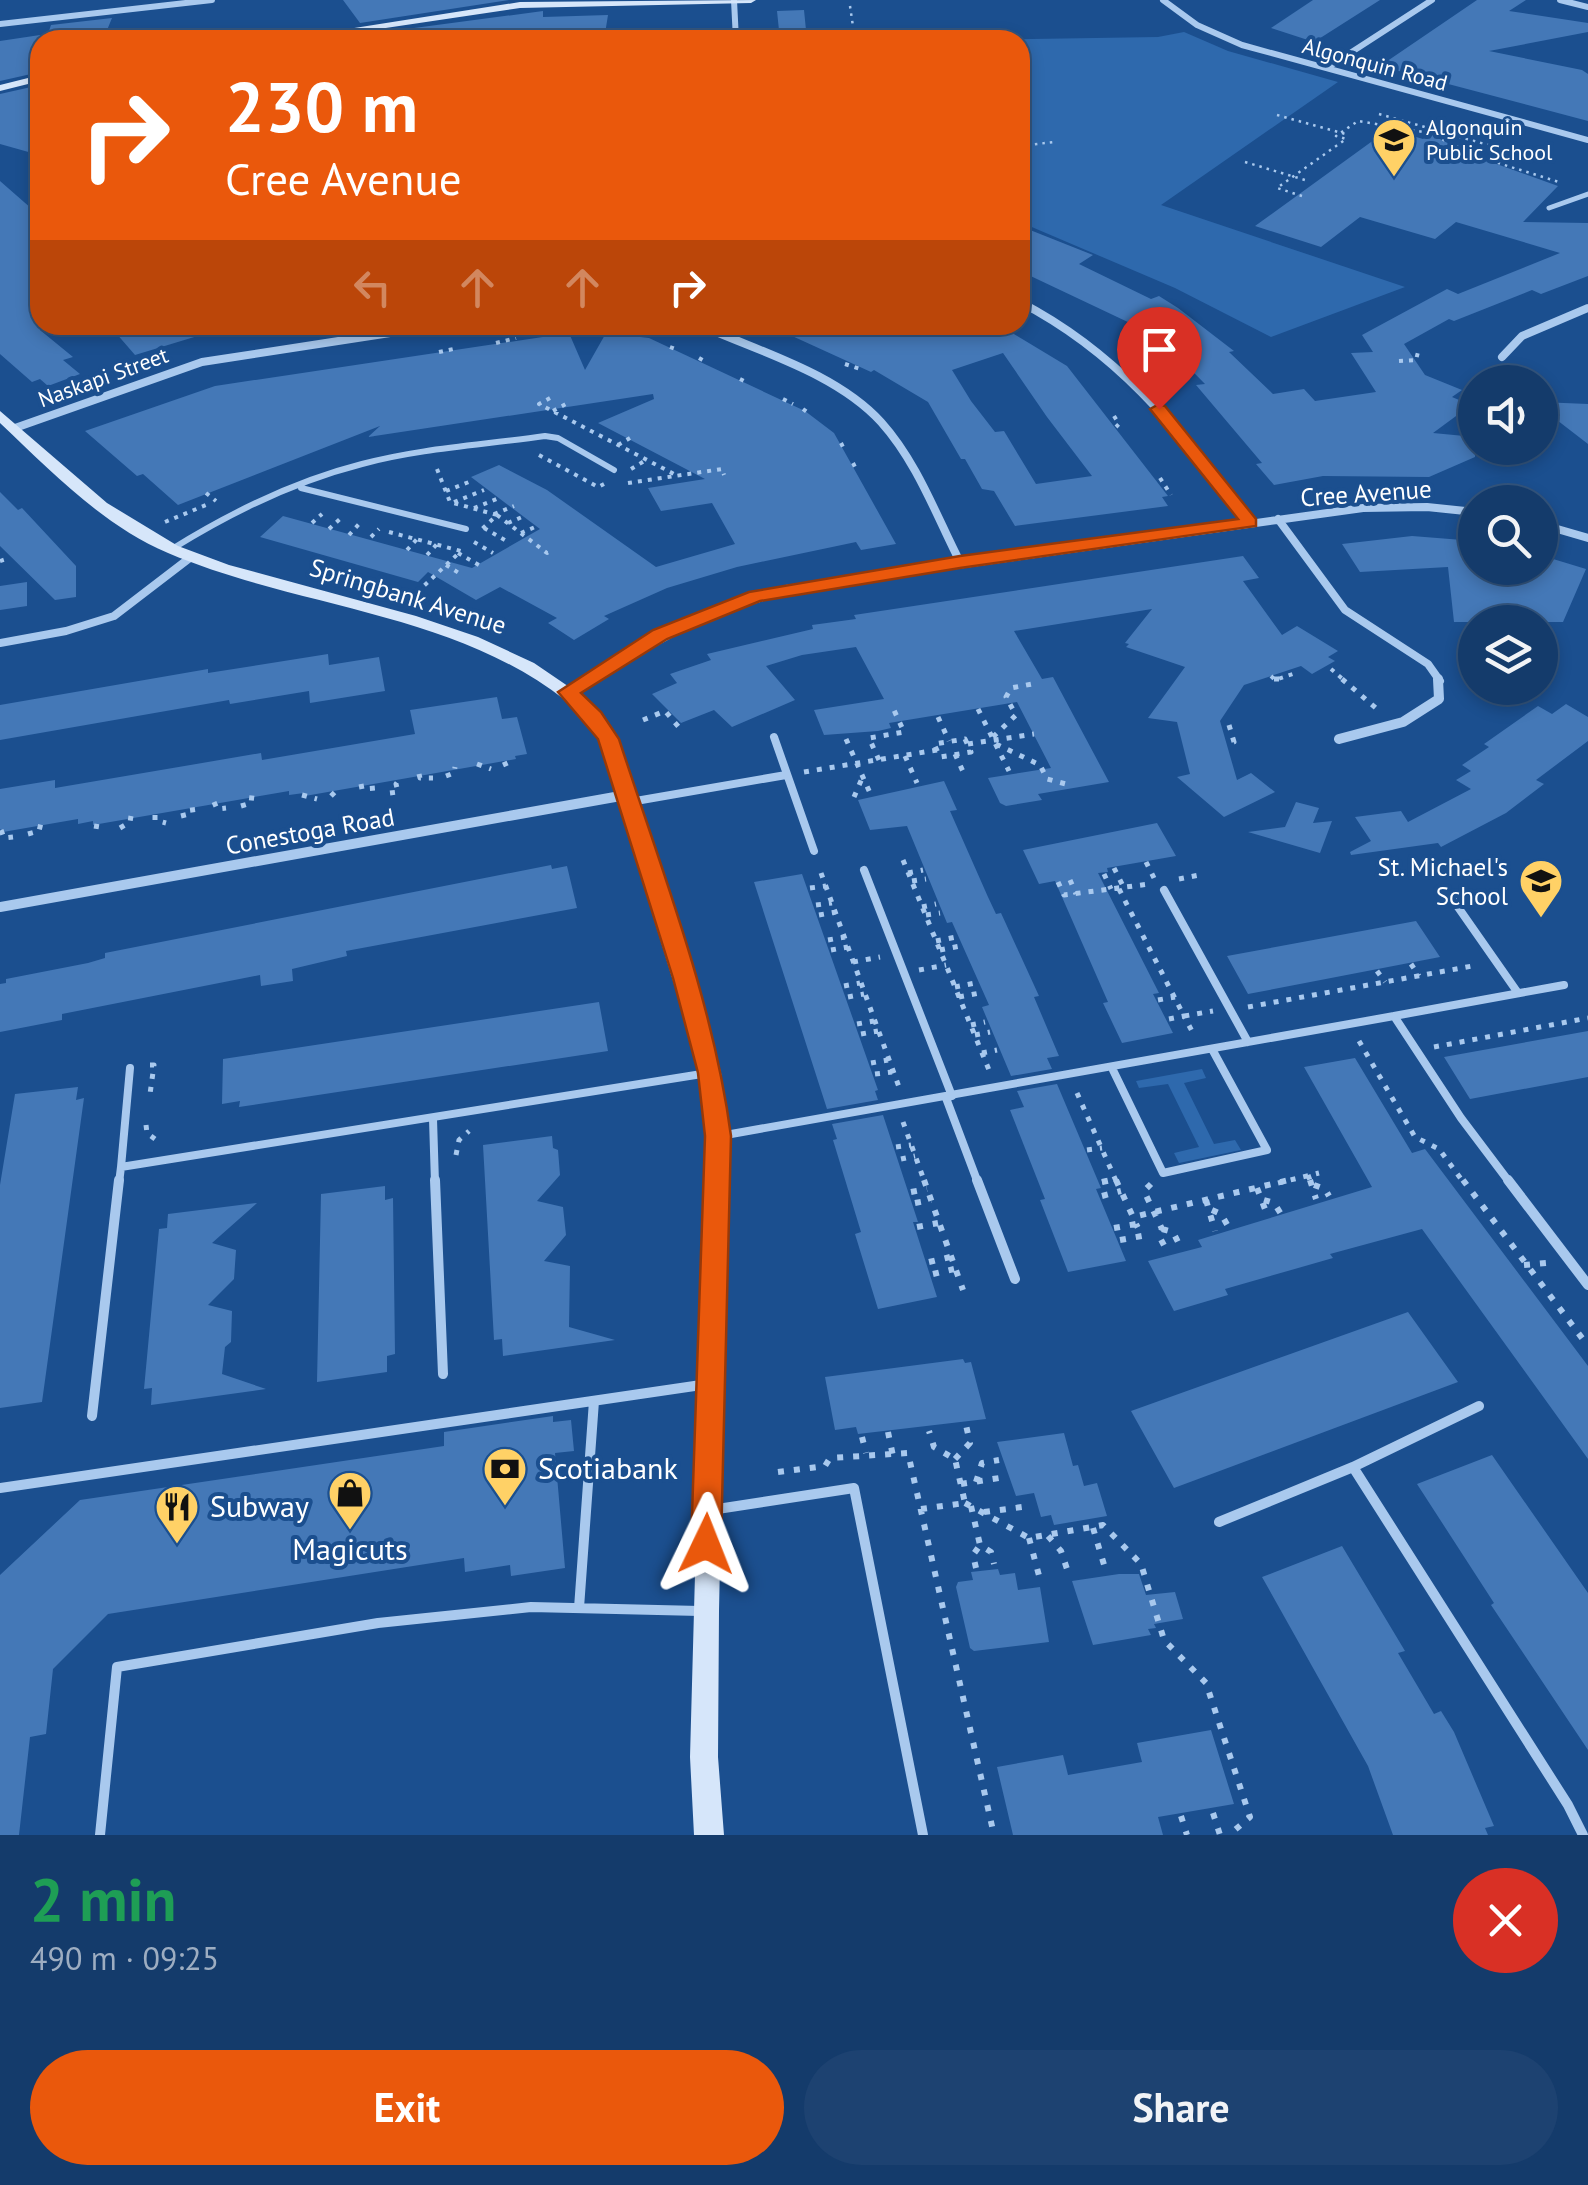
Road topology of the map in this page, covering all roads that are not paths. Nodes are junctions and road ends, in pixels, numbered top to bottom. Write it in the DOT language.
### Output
graph roads {
  1 [pos="212,0"];
  2 [pos="734,0"];
  3 [pos="751,0"];
  4 [pos="1163,0"];
  5 [pos="1432,0"];
  6 [pos="1560,0"];
  7 [pos="577,1"];
  8 [pos="188,2"];
  9 [pos="1588,8"];
  10 [pos="0,24"];
  11 [pos="348,30"];
  12 [pos="736,30"];
  13 [pos="1326,68"];
  14 [pos="30,80"];
  15 [pos="0,88"];
  16 [pos="1588,140"];
  17 [pos="1588,194"];
  18 [pos="1549,208"];
  19 [pos="1030,307"];
  20 [pos="1588,308"];
  21 [pos="377,335"];
  22 [pos="721,335"];
  23 [pos="1502,357"];
  24 [pos="0,415"];
  25 [pos="14,428"];
  26 [pos="614,474"];
  27 [pos="300,488"];
  28 [pos="1458,511"];
  29 [pos="1278,520"];
  30 [pos="1250,522"];
  31 [pos="1558,529"];
  32 [pos="466,530"];
  33 [pos="1588,538"];
  34 [pos="172,549"];
  35 [pos="191,557"];
  36 [pos="960,562"];
  37 [pos="0,643"];
  38 [pos="568,692"];
  39 [pos="774,737"];
  40 [pos="1339,739"];
  41 [pos="786,775"];
  42 [pos="628,798"];
  43 [pos="814,850"];
  44 [pos="864,870"];
  45 [pos="1164,890"];
  46 [pos="1453,900"];
  47 [pos="0,907"];
  48 [pos="1564,985"];
  49 [pos="1518,994"];
  50 [pos="1394,1016"];
  51 [pos="1248,1042"];
  52 [pos="1212,1049"];
  53 [pos="130,1068"];
  54 [pos="1112,1068"];
  55 [pos="710,1073"];
  56 [pos="948,1097"];
  57 [pos="433,1119"];
  58 [pos="718,1136"];
  59 [pos="121,1166"];
  60 [pos="1015,1278"];
  61 [pos="1588,1284"];
  62 [pos="443,1374"];
  63 [pos="712,1383"];
  64 [pos="594,1400"];
  65 [pos="1479,1406"];
  66 [pos="92,1416"];
  67 [pos="1353,1467"];
  68 [pos="0,1488"];
  69 [pos="707,1511"];
  70 [pos="1220,1522"];
  71 [pos="579,1608"];
  72 [pos="704,1611"];
  73 [pos="100,1835"];
  74 [pos="709,1835"];
  75 [pos="924,1835"];
  76 [pos="1583,1835"];
  1 -- 8 [label="street"];
  2 -- 3 [label="main road"];
  2 -- 7 [label="main road"];
  2 -- 12 [label="street"];
  4 -- 13 [label="street, Algonquin Road"];
  5 -- 13 [label="street"];
  6 -- 9 [label="street"];
  7 -- 11 [label="main road"];
  8 -- 10 [label="street"];
  13 -- 16 [label="street, Algonquin Road"];
  14 -- 15 [label="main road"];
  17 -- 18 [label="lane"];
  19 -- 30 [label="street"];
  20 -- 23 [label="street"];
  21 -- 25 [label="street, Naskapi Street"];
  22 -- 36 [label="street"];
  24 -- 25 [label="main road, Springbank Avenue"];
  25 -- 34 [label="main road, Springbank Avenue"];
  26 -- 27 [label="lane"];
  27 -- 32 [label="lane"];
  27 -- 34 [label="lane"];
  28 -- 29 [label="street, Cree Avenue"];
  29 -- 30 [label="street, Cree Avenue"];
  29 -- 40 [label="street"];
  30 -- 36 [label="street, Cree Avenue"];
  31 -- 33 [label="street"];
  34 -- 35 [label="main road, Springbank Avenue"];
  35 -- 37 [label="street"];
  35 -- 38 [label="main road, Springbank Avenue"];
  36 -- 38 [label="street, Cree Avenue"];
  38 -- 42 [label="main road, Springbank Avenue"];
  39 -- 41 [label="lane"];
  41 -- 42 [label="lane"];
  41 -- 43 [label="lane"];
  42 -- 47 [label="street, Conestoga Road"];
  42 -- 55 [label="main road, Springbank Avenue"];
  44 -- 56 [label="lane"];
  45 -- 51 [label="lane"];
  46 -- 49 [label="lane"];
  48 -- 49 [label="lane"];
  49 -- 50 [label="lane"];
  50 -- 51 [label="lane"];
  50 -- 61 [label="lane"];
  51 -- 52 [label="lane"];
  52 -- 54 [label="lane"];
  52 -- 54 [label="lane"];
  53 -- 59 [label="lane"];
  54 -- 56 [label="lane"];
  55 -- 57 [label="lane"];
  55 -- 58 [label="main road, Springbank Avenue"];
  56 -- 58 [label="lane"];
  56 -- 60 [label="lane"];
  57 -- 59 [label="lane"];
  57 -- 62 [label="lane"];
  58 -- 63 [label="main road, Springbank Avenue"];
  59 -- 66 [label="lane"];
  63 -- 64 [label="lane"];
  63 -- 69 [label="main road, Springbank Avenue"];
  64 -- 68 [label="lane"];
  64 -- 71 [label="lane"];
  65 -- 67 [label="lane"];
  67 -- 70 [label="lane"];
  67 -- 76 [label="lane"];
  69 -- 72 [label="main road, Springbank Avenue"];
  69 -- 75 [label="lane"];
  71 -- 72 [label="lane"];
  71 -- 73 [label="lane"];
  72 -- 74 [label="main road, Springbank Avenue"];
}
